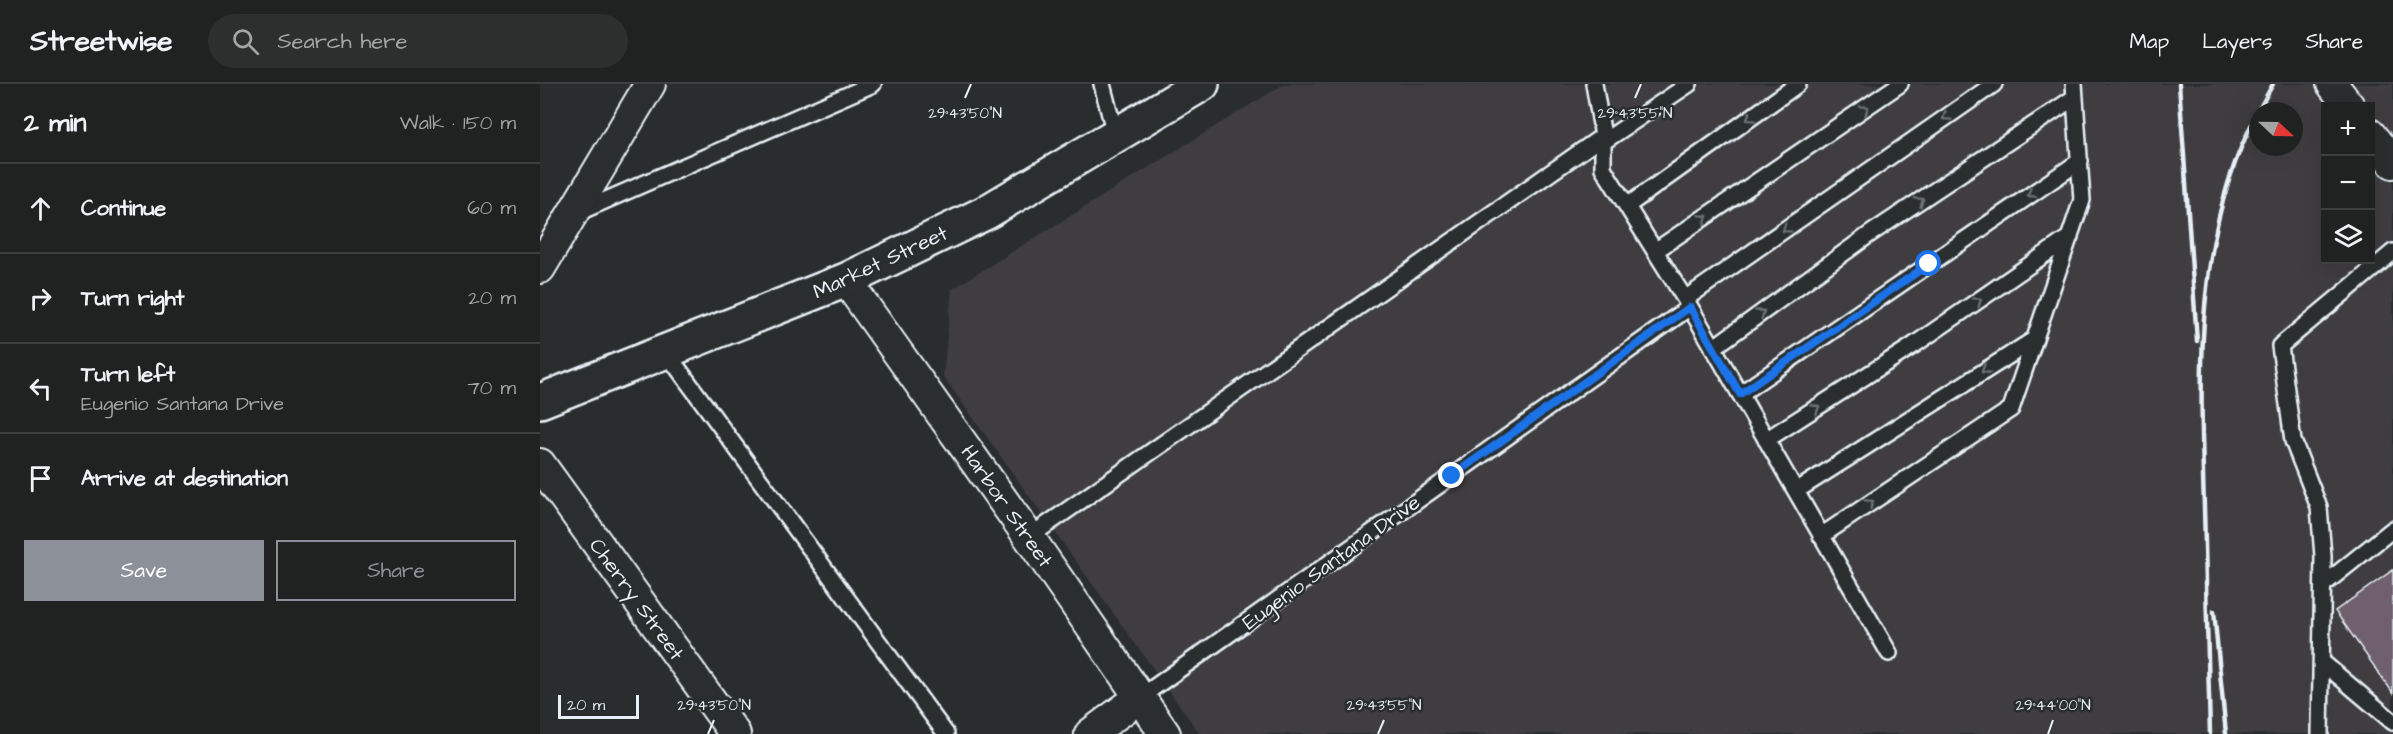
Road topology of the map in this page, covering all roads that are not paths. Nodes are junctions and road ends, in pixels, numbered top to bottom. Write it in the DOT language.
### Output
graph roads {
  1 [pos="650,84"];
  2 [pos="873,84"];
  3 [pos="1102,84"];
  4 [pos="1202,84"];
  5 [pos="1594,84"];
  6 [pos="1689,84"];
  7 [pos="1798,84"];
  8 [pos="1900,84"];
  9 [pos="1994,84"];
  10 [pos="2332,84"];
  11 [pos="2074,91"];
  12 [pos="2346,102"];
  13 [pos="1115,134"];
  14 [pos="1603,139"];
  15 [pos="2375,140"];
  16 [pos="2080,160"];
  17 [pos="2393,163"];
  18 [pos="1627,206"];
  19 [pos="573,214"];
  20 [pos="2070,237"];
  21 [pos="1655,251"];
  22 [pos="2393,252"];
  23 [pos="540,268"];
  24 [pos="846,280"];
  25 [pos="1687,303"];
  26 [pos="2035,339"];
  27 [pos="1713,348"];
  28 [pos="666,352"];
  29 [pos="1740,394"];
  30 [pos="540,402"];
  31 [pos="1766,440"];
  32 [pos="540,464"];
  33 [pos="1796,491"];
  34 [pos="2393,529"];
  35 [pos="1821,536"];
  36 [pos="1029,537"];
  37 [pos="2323,585"];
  38 [pos="1889,653"];
  39 [pos="2322,662"];
  40 [pos="1139,698"];
  41 [pos="2393,722"];
  42 [pos="735,734"];
  43 [pos="946,734"];
  44 [pos="1090,734"];
  45 [pos="1165,734"];
  46 [pos="2320,734"];
  1 -- 19 [label="street"];
  2 -- 19 [label="lane"];
  3 -- 13 [label="lane"];
  4 -- 13 [label="main road, Market Street"];
  5 -- 14 [label="lane"];
  6 -- 14 [label="lane"];
  7 -- 18 [label="lane, one-way"];
  21 -- 8 [label="lane, one-way"];
  9 -- 25 [label="lane, Eugenio Santana Drive, one-way"];
  10 -- 12 [label="street"];
  11 -- 16 [label="lane"];
  27 -- 11 [label="lane, one-way"];
  13 -- 24 [label="main road, Market Street"];
  14 -- 18 [label="lane"];
  14 -- 36 [label="lane"];
  15 -- 17 [label="street"];
  16 -- 20 [label="lane"];
  16 -- 29 [label="lane, one-way"];
  18 -- 21 [label="lane"];
  19 -- 23 [label="street"];
  20 -- 26 [label="lane"];
  31 -- 20 [label="lane, one-way"];
  21 -- 25 [label="lane"];
  22 -- 37 [label="lane"];
  24 -- 28 [label="main road, Market Street"];
  24 -- 36 [label="street, Harbor Street"];
  25 -- 27 [label="lane"];
  25 -- 40 [label="lane, Eugenio Santana Drive"];
  26 -- 33 [label="lane, one-way"];
  35 -- 26 [label="lane, one-way"];
  27 -- 29 [label="lane"];
  28 -- 30 [label="main road, Market Street"];
  28 -- 43 [label="lane"];
  29 -- 31 [label="lane"];
  31 -- 33 [label="lane"];
  32 -- 42 [label="street, Cherry Street"];
  33 -- 35 [label="lane"];
  34 -- 37 [label="lane"];
  35 -- 38 [label="lane"];
  36 -- 40 [label="street, Harbor Street"];
  37 -- 39 [label="lane"];
  39 -- 41 [label="lane"];
  39 -- 46 [label="lane"];
  40 -- 44 [label="street, Eugenio Santana Drive"];
  40 -- 45 [label="street, Harbor Street"];
}
